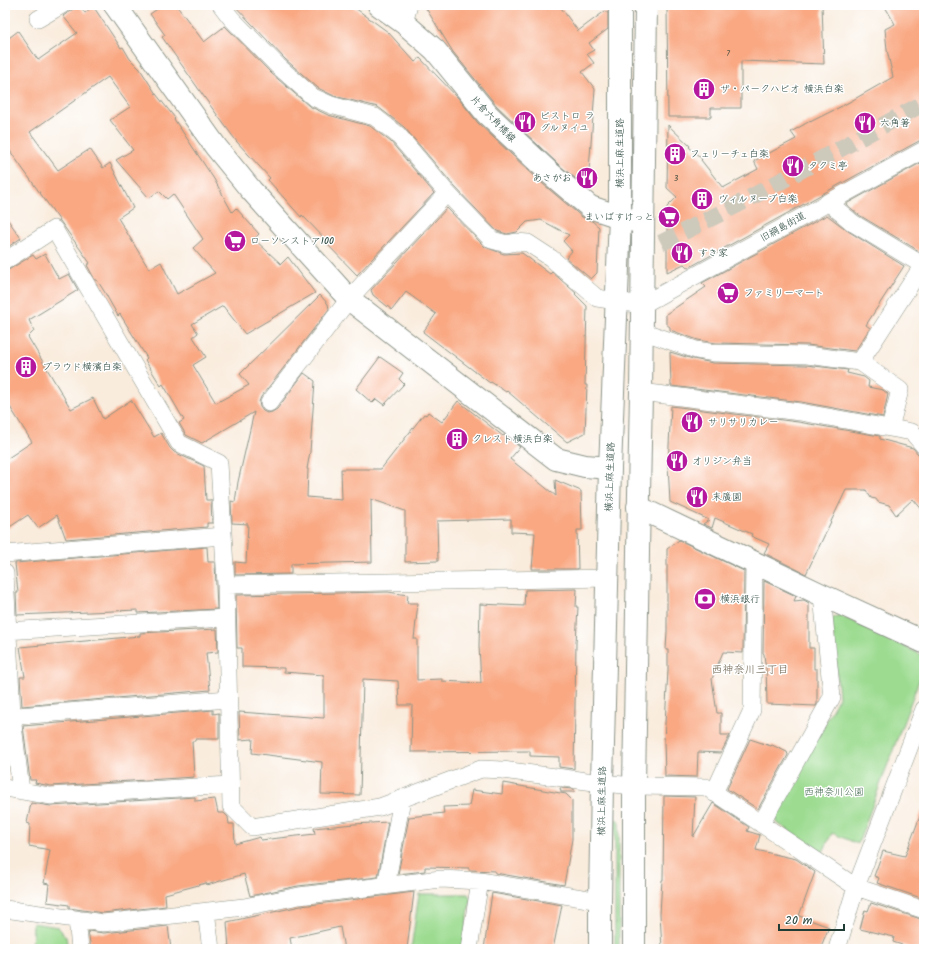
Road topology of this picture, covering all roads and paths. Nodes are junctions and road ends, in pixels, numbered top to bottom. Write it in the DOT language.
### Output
graph roads {
  1 [pos="62,5"];
  2 [pos="115,5"];
  3 [pos="220,5"];
  4 [pos="379,5"];
  5 [pos="620,5"];
  6 [pos="646,5"];
  7 [pos="406,14"];
  8 [pos="38,19"];
  9 [pos="924,150"];
  10 [pos="447,193"];
  11 [pos="828,202"];
  12 [pos="620,217"];
  13 [pos="643,223"];
  14 [pos="5,261"];
  15 [pos="923,266"];
  16 [pos="349,299"];
  17 [pos="617,300"];
  18 [pos="642,305"];
  19 [pos="642,331"];
  20 [pos="860,362"];
  21 [pos="642,392"];
  22 [pos="269,403"];
  23 [pos="890,428"];
  24 [pos="924,446"];
  25 [pos="610,468"];
  26 [pos="638,507"];
  27 [pos="223,536"];
  28 [pos="5,554"];
  29 [pos="754,562"];
  30 [pos="5,573"];
  31 [pos="608,578"];
  32 [pos="226,585"];
  33 [pos="822,596"];
  34 [pos="226,618"];
  35 [pos="6,631"];
  36 [pos="924,642"];
  37 [pos="228,698"];
  38 [pos="924,709"];
  39 [pos="9,716"];
  40 [pos="602,784"];
  41 [pos="230,786"];
  42 [pos="634,786"];
  43 [pos="13,790"];
  44 [pos="714,793"];
  45 [pos="402,799"];
  46 [pos="761,824"];
  47 [pos="480,881"];
  48 [pos="386,886"];
  49 [pos="856,887"];
  50 [pos="600,901"];
  51 [pos="5,909"];
  52 [pos="924,910"];
  53 [pos="206,912"];
  54 [pos="77,919"];
  55 [pos="80,949"];
  56 [pos="211,949"];
  57 [pos="469,949"];
  58 [pos="600,949"];
  59 [pos="634,949"];
  60 [pos="837,949"];
  1 -- 8 [label="street"];
  2 -- 16 [label="main road"];
  3 -- 10 [label="street"];
  4 -- 7 [label="main road, 片倉六角橋線"];
  5 -- 12 [label="main road, 横浜上麻生道路"];
  6 -- 13 [label="main road"];
  7 -- 12 [label="main road, 片倉六角橋線"];
  9 -- 11 [label="street, 旧綱島街道"];
  10 -- 16 [label="street"];
  10 -- 17 [label="street"];
  11 -- 15 [label="street"];
  11 -- 18 [label="street, 旧綱島街道"];
  12 -- 13 [label="main road, 片倉六角橋線"];
  12 -- 17 [label="main road, 横浜上麻生道路"];
  13 -- 18 [label="main road"];
  14 -- 27 [label="street"];
  15 -- 20 [label="street"];
  16 -- 22 [label="street"];
  16 -- 25 [label="main road"];
  17 -- 18 [label="street"];
  17 -- 25 [label="main road, 横浜上麻生道路"];
  18 -- 19 [label="main road"];
  19 -- 20 [label="street"];
  19 -- 21 [label="main road"];
  20 -- 23 [label="street"];
  21 -- 23 [label="street"];
  21 -- 26 [label="main road"];
  23 -- 24 [label="street"];
  25 -- 31 [label="main road, 横浜上麻生道路"];
  26 -- 29 [label="main road"];
  26 -- 42 [label="main road"];
  27 -- 28 [label="street"];
  27 -- 32 [label="street"];
  29 -- 33 [label="main road"];
  29 -- 44 [label="street"];
  30 -- 35 [label="street"];
  31 -- 32 [label="street"];
  31 -- 40 [label="main road, 横浜上麻生道路"];
  32 -- 34 [label="street"];
  33 -- 36 [label="main road"];
  33 -- 46 [label="street"];
  34 -- 35 [label="street"];
  34 -- 37 [label="street"];
  35 -- 39 [label="street"];
  37 -- 39 [label="street"];
  37 -- 41 [label="street"];
  38 -- 49 [label="street"];
  39 -- 43 [label="street"];
  40 -- 42 [label="street"];
  40 -- 45 [label="street"];
  40 -- 50 [label="main road, 横浜上麻生道路"];
  41 -- 43 [label="street"];
  41 -- 45 [label="street"];
  42 -- 44 [label="street"];
  42 -- 59 [label="main road"];
  44 -- 46 [label="street"];
  45 -- 48 [label="street"];
  46 -- 49 [label="street"];
  47 -- 48 [label="street"];
  47 -- 50 [label="street"];
  47 -- 57 [label="street"];
  48 -- 53 [label="street"];
  49 -- 52 [label="street"];
  49 -- 60 [label="street"];
  50 -- 58 [label="main road, 横浜上麻生道路"];
  51 -- 54 [label="street"];
  53 -- 54 [label="street"];
  53 -- 56 [label="street"];
  54 -- 55 [label="street"];
}
